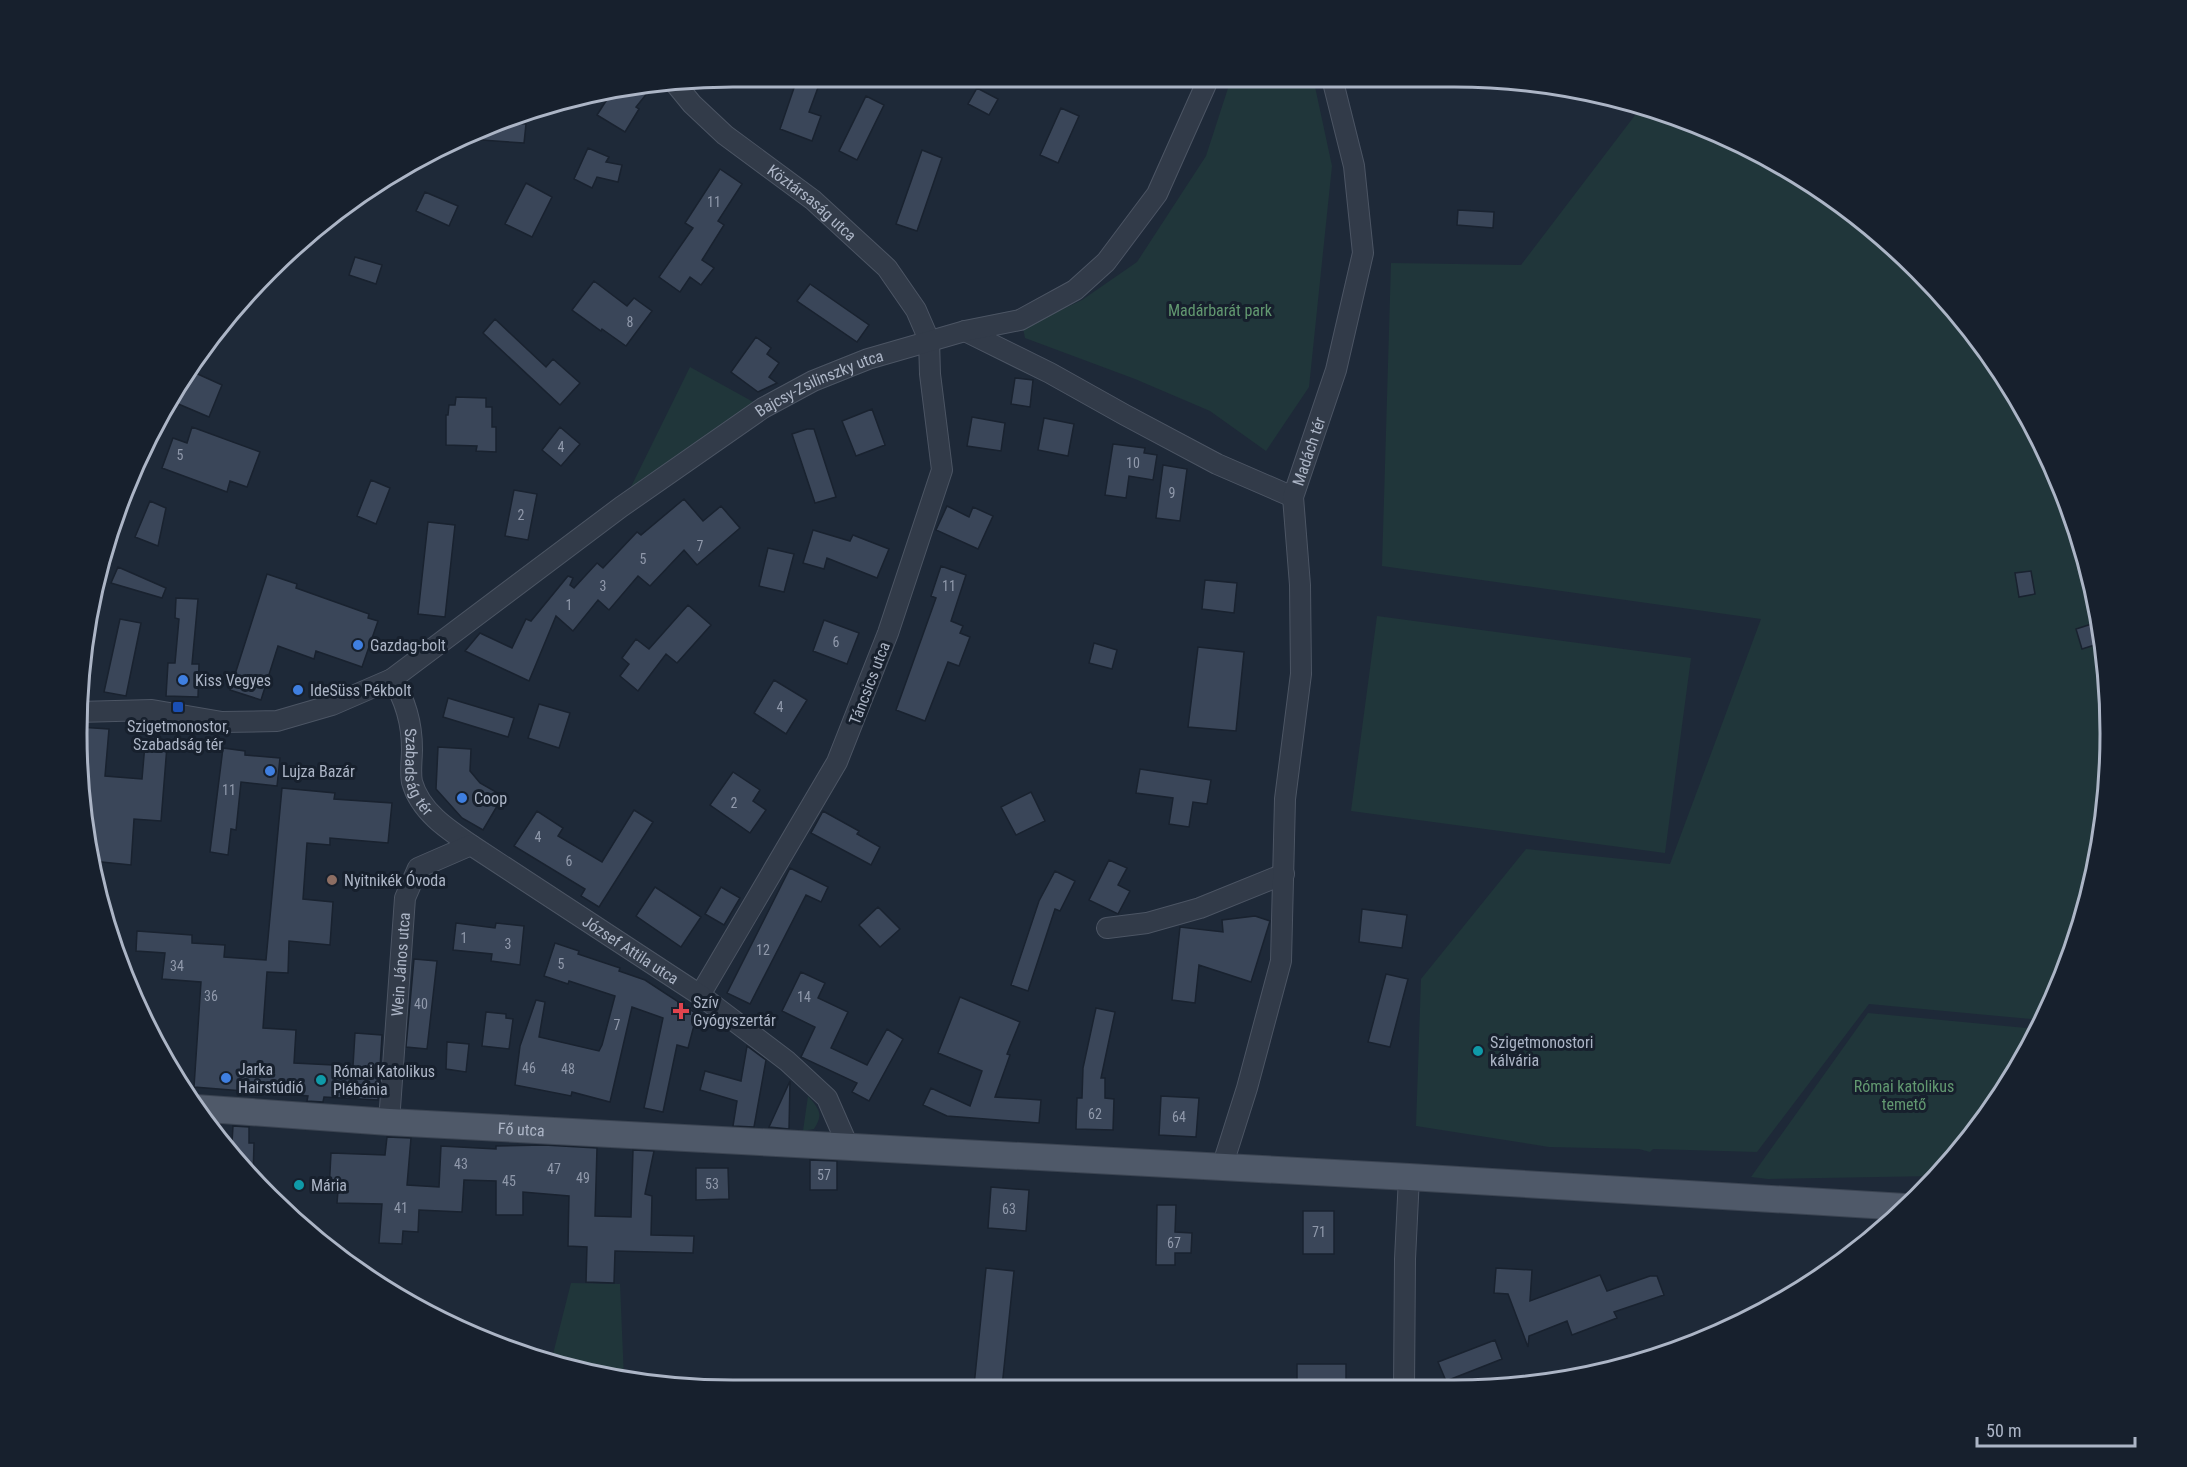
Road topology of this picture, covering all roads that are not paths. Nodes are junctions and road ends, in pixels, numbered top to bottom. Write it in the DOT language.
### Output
graph roads {
  1 [pos="1205,87"];
  2 [pos="1335,87"];
  3 [pos="680,89"];
  4 [pos="965,331"];
  5 [pos="929,340"];
  6 [pos="1293,497"];
  7 [pos="392,680"];
  8 [pos="88,712"];
  9 [pos="471,845"];
  10 [pos="1284,874"];
  11 [pos="1107,928"];
  12 [pos="700,995"];
  13 [pos="208,1109"];
  14 [pos="389,1122"];
  15 [pos="849,1146"];
  16 [pos="1222,1167"];
  17 [pos="1409,1177"];
  18 [pos="1896,1205"];
  19 [pos="1404,1380"];
  1 -- 4 [label="street, Bajcsy-Zsilinszky utca"];
  2 -- 6 [label="street, Madách tér"];
  3 -- 5 [label="street, Köztársaság utca"];
  4 -- 5 [label="street, Bajcsy-Zsilinszky utca"];
  4 -- 6 [label="street, Madách tér"];
  5 -- 7 [label="street, Bajcsy-Zsilinszky utca"];
  5 -- 12 [label="street, Táncsics utca"];
  6 -- 10 [label="street"];
  7 -- 8 [label="street, Bajcsy-Zsilinszky utca"];
  7 -- 9 [label="street, Szabadság tér"];
  9 -- 12 [label="street, József Attila utca"];
  9 -- 14 [label="street, Wein János utca"];
  10 -- 11 [label="street"];
  10 -- 16 [label="street"];
  12 -- 15 [label="street, József Attila utca"];
  13 -- 14 [label="main road, Fő utca"];
  14 -- 15 [label="main road, Fő utca"];
  15 -- 16 [label="main road, Fő utca"];
  16 -- 17 [label="main road, Fő utca"];
  17 -- 18 [label="main road, Fő utca"];
  17 -- 19 [label="street"];
}
